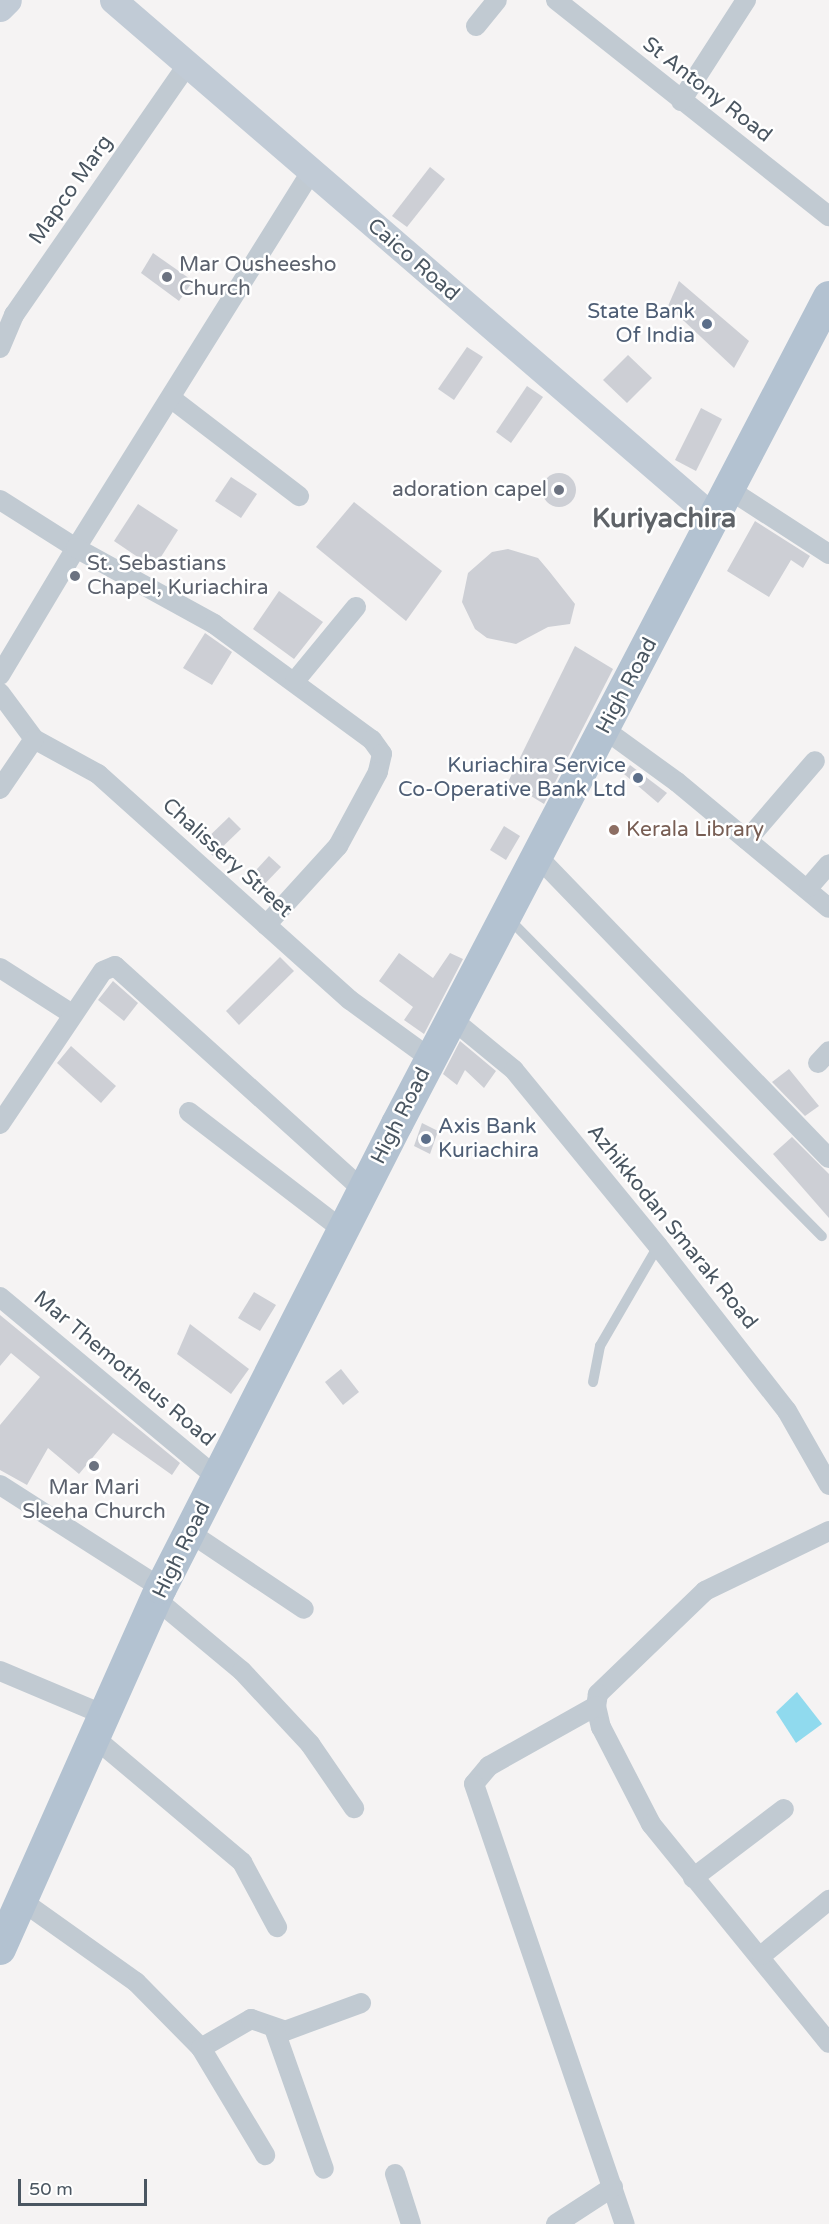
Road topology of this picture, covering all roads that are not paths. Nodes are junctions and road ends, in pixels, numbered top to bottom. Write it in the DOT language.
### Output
graph roads {
  1 [pos="8,0"];
  2 [pos="113,0"];
  3 [pos="497,0"];
  4 [pos="556,0"];
  5 [pos="746,0"];
  6 [pos="0,8"];
  7 [pos="476,26"];
  8 [pos="187,64"];
  9 [pos="681,101"];
  10 [pos="311,172"];
  11 [pos="829,216"];
  12 [pos="829,297"];
  13 [pos="0,348"];
  14 [pos="172,399"];
  15 [pos="730,490"];
  16 [pos="299,496"];
  17 [pos="0,500"];
  18 [pos="715,519"];
  19 [pos="76,548"];
  20 [pos="829,554"];
  21 [pos="356,607"];
  22 [pos="0,675"];
  23 [pos="295,681"];
  24 [pos="0,693"];
  25 [pos="604,729"];
  26 [pos="34,739"];
  27 [pos="815,760"];
  28 [pos="0,789"];
  29 [pos="747,840"];
  30 [pos="537,856"];
  31 [pos="829,864"];
  32 [pos="808,887"];
  33 [pos="829,908"];
  34 [pos="506,916"];
  35 [pos="266,926"];
  36 [pos="0,968"];
  37 [pos="72,1014"];
  38 [pos="452,1019"];
  39 [pos="430,1059"];
  40 [pos="189,1112"];
  41 [pos="0,1124"];
  42 [pos="829,1158"];
  43 [pos="363,1190"];
  44 [pos="343,1230"];
  45 [pos="822,1236"];
  46 [pos="658,1246"];
  47 [pos="0,1297"];
  48 [pos="593,1382"];
  49 [pos="217,1478"];
  50 [pos="0,1485"];
  51 [pos="829,1485"];
  52 [pos="829,1531"];
  53 [pos="189,1532"];
  54 [pos="159,1594"];
  55 [pos="304,1609"];
  56 [pos="0,1671"];
  57 [pos="596,1706"];
  58 [pos="102,1727"];
  59 [pos="354,1808"];
  60 [pos="784,1809"];
  61 [pos="693,1878"];
  62 [pos="829,1900"];
  63 [pos="22,1901"];
  64 [pos="277,1927"];
  65 [pos="0,1949"];
  66 [pos="762,1955"];
  67 [pos="361,2003"];
  68 [pos="275,2031"];
  69 [pos="829,2043"];
  70 [pos="201,2048"];
  71 [pos="265,2155"];
  72 [pos="324,2169"];
  73 [pos="395,2174"];
  74 [pos="613,2187"];
  75 [pos="411,2224"];
  76 [pos="556,2224"];
  77 [pos="625,2224"];
  1 -- 6 [label="street"];
  2 -- 8 [label="street, Caico Road"];
  3 -- 7 [label="street"];
  4 -- 9 [label="street, St Antony Road"];
  5 -- 9 [label="street"];
  8 -- 10 [label="street, Caico Road"];
  8 -- 13 [label="street, Mapco Marg"];
  9 -- 11 [label="street, St Antony Road"];
  10 -- 14 [label="street"];
  10 -- 18 [label="street, Caico Road"];
  12 -- 15 [label="main road, High Road"];
  14 -- 16 [label="street"];
  14 -- 19 [label="street"];
  15 -- 18 [label="main road, High Road"];
  15 -- 20 [label="street"];
  17 -- 19 [label="street"];
  18 -- 25 [label="main road, High Road"];
  19 -- 22 [label="street"];
  19 -- 23 [label="street"];
  21 -- 23 [label="street"];
  23 -- 35 [label="street"];
  24 -- 26 [label="street"];
  25 -- 29 [label="street"];
  25 -- 30 [label="main road, High Road"];
  26 -- 28 [label="street"];
  26 -- 35 [label="street, Chalissery Street"];
  27 -- 29 [label="street"];
  29 -- 32 [label="street"];
  30 -- 34 [label="main road, High Road"];
  30 -- 42 [label="street"];
  31 -- 32 [label="street"];
  32 -- 33 [label="street"];
  34 -- 38 [label="main road, High Road"];
  34 -- 45 [label="lane"];
  35 -- 39 [label="street, Chalissery Street"];
  36 -- 37 [label="street"];
  37 -- 41 [label="street"];
  37 -- 43 [label="street"];
  38 -- 39 [label="main road, High Road"];
  38 -- 46 [label="street, Azhikkodan Smarak Road"];
  39 -- 43 [label="main road, High Road"];
  40 -- 44 [label="street"];
  43 -- 44 [label="main road, High Road"];
  44 -- 49 [label="main road, High Road"];
  46 -- 48 [label="lane"];
  46 -- 51 [label="street, Azhikkodan Smarak Road"];
  47 -- 49 [label="street, Mar Themotheus Road"];
  49 -- 53 [label="main road, High Road"];
  50 -- 54 [label="street"];
  52 -- 57 [label="street"];
  53 -- 54 [label="main road, High Road"];
  53 -- 55 [label="street"];
  54 -- 58 [label="main road, High Road"];
  54 -- 59 [label="street"];
  56 -- 58 [label="street"];
  57 -- 61 [label="street"];
  57 -- 74 [label="street"];
  58 -- 63 [label="main road, High Road"];
  58 -- 64 [label="street"];
  60 -- 61 [label="street"];
  61 -- 66 [label="street"];
  62 -- 66 [label="street"];
  63 -- 65 [label="main road, High Road"];
  63 -- 70 [label="street"];
  66 -- 69 [label="street"];
  67 -- 68 [label="street"];
  68 -- 70 [label="street"];
  68 -- 72 [label="street"];
  70 -- 71 [label="street"];
  73 -- 75 [label="street"];
  74 -- 76 [label="street"];
  74 -- 77 [label="street"];
}
